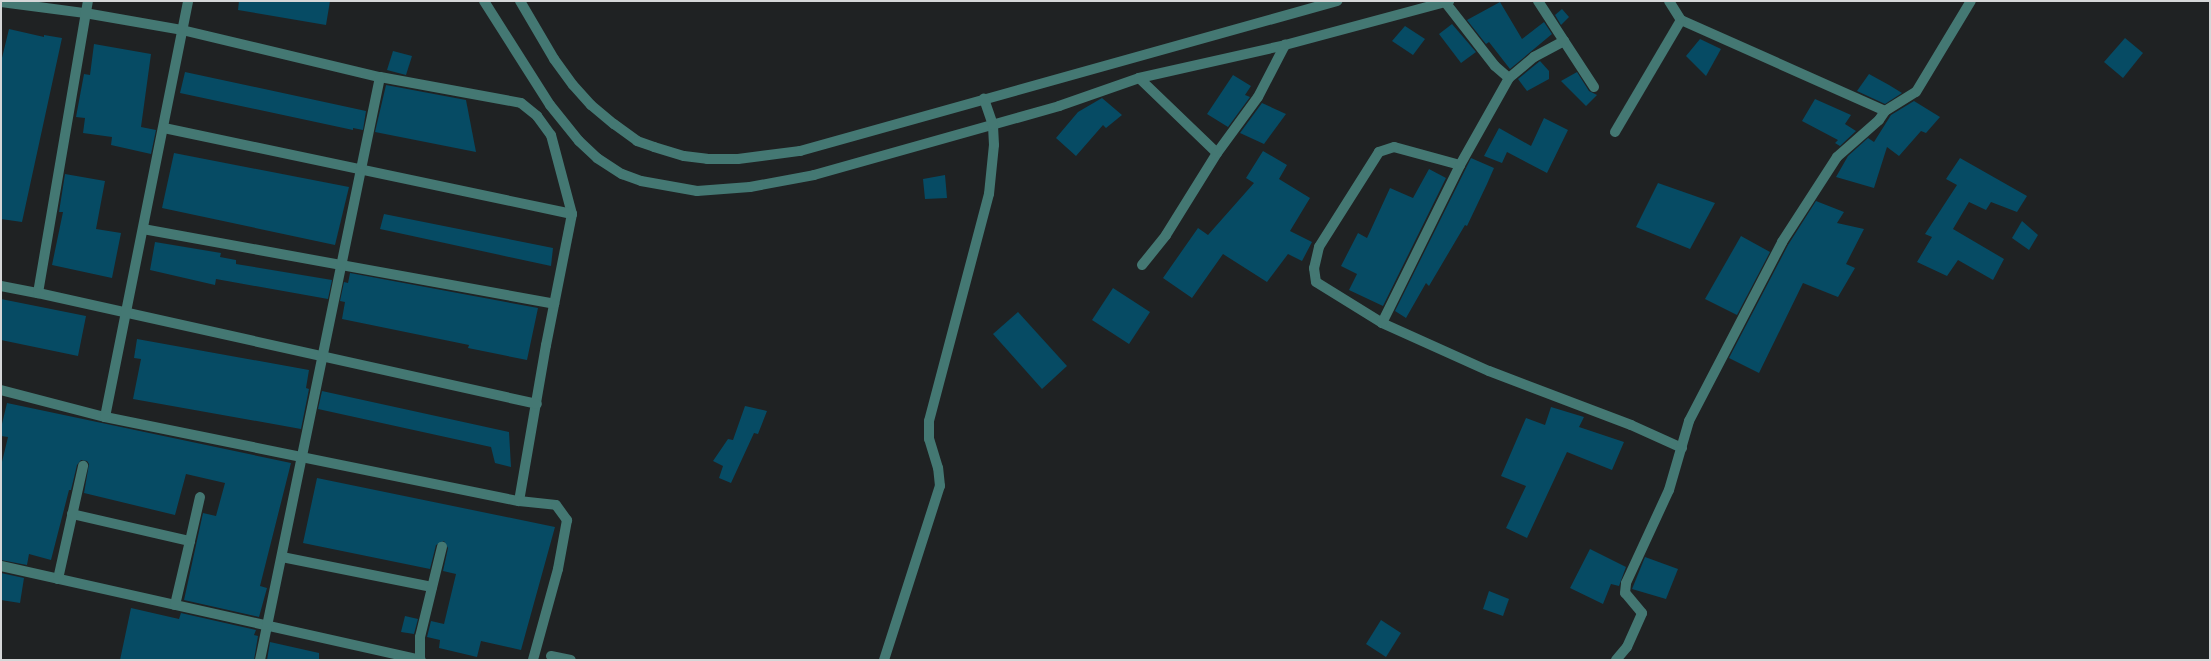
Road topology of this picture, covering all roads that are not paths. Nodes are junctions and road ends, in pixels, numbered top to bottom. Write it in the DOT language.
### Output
graph roads {
  1 [pos="88,1"];
  2 [pos="188,1"];
  3 [pos="484,1"];
  4 [pos="520,1"];
  5 [pos="1337,1"];
  6 [pos="1538,1"];
  7 [pos="1669,1"];
  8 [pos="1971,1"];
  9 [pos="1,2"];
  10 [pos="1447,2"];
  11 [pos="85,13"];
  12 [pos="1681,20"];
  13 [pos="182,30"];
  14 [pos="1564,41"];
  15 [pos="1285,45"];
  16 [pos="380,77"];
  17 [pos="1139,78"];
  18 [pos="1509,78"];
  19 [pos="1594,87"];
  20 [pos="984,100"];
  21 [pos="1885,111"];
  22 [pos="992,124"];
  23 [pos="164,128"];
  24 [pos="1615,132"];
  25 [pos="1218,153"];
  26 [pos="1460,165"];
  27 [pos="361,171"];
  28 [pos="572,214"];
  29 [pos="143,230"];
  30 [pos="342,264"];
  31 [pos="1142,265"];
  32 [pos="1,286"];
  33 [pos="38,293"];
  34 [pos="554,304"];
  35 [pos="127,313"];
  36 [pos="1382,322"];
  37 [pos="321,356"];
  38 [pos="1,390"];
  39 [pos="537,404"];
  40 [pos="105,417"];
  41 [pos="1682,448"];
  42 [pos="302,458"];
  43 [pos="83,466"];
  44 [pos="200,497"];
  45 [pos="519,501"];
  46 [pos="72,514"];
  47 [pos="190,541"];
  48 [pos="442,547"];
  49 [pos="282,557"];
  50 [pos="1,566"];
  51 [pos="58,579"];
  52 [pos="432,587"];
  53 [pos="175,605"];
  54 [pos="267,626"];
  55 [pos="534,657"];
  56 [pos="550,658"];
  57 [pos="260,660"];
  58 [pos="420,660"];
  59 [pos="571,660"];
  60 [pos="884,660"];
  61 [pos="1616,660"];
  1 -- 11 [label="street"];
  2 -- 13 [label="street"];
  3 -- 22 [label="street"];
  4 -- 20 [label="street"];
  5 -- 20 [label="street"];
  6 -- 14 [label="street"];
  7 -- 12 [label="street"];
  8 -- 21 [label="street"];
  9 -- 11 [label="street"];
  10 -- 15 [label="street"];
  10 -- 18 [label="street"];
  11 -- 13 [label="street"];
  11 -- 33 [label="street"];
  12 -- 21 [label="street"];
  12 -- 24 [label="street"];
  13 -- 16 [label="street"];
  13 -- 23 [label="street"];
  14 -- 18 [label="street"];
  14 -- 19 [label="street"];
  15 -- 17 [label="street"];
  15 -- 25 [label="street"];
  16 -- 27 [label="street"];
  16 -- 28 [label="street"];
  17 -- 22 [label="street"];
  17 -- 25 [label="street"];
  18 -- 26 [label="street"];
  20 -- 22 [label="street"];
  21 -- 41 [label="street"];
  22 -- 60 [label="street"];
  23 -- 27 [label="street"];
  23 -- 29 [label="street"];
  25 -- 31 [label="street"];
  26 -- 36 [label="street"];
  26 -- 36 [label="street"];
  27 -- 28 [label="street"];
  27 -- 30 [label="street"];
  28 -- 34 [label="street"];
  29 -- 30 [label="street"];
  29 -- 35 [label="street"];
  30 -- 34 [label="street"];
  30 -- 37 [label="street"];
  32 -- 33 [label="street"];
  33 -- 35 [label="street"];
  34 -- 39 [label="street"];
  35 -- 37 [label="street"];
  35 -- 40 [label="street"];
  36 -- 41 [label="street"];
  37 -- 39 [label="street"];
  37 -- 42 [label="street"];
  38 -- 40 [label="street"];
  39 -- 45 [label="street"];
  40 -- 42 [label="street"];
  41 -- 61 [label="street"];
  42 -- 45 [label="street"];
  42 -- 49 [label="street"];
  43 -- 46 [label="street"];
  44 -- 47 [label="street"];
  45 -- 55 [label="street"];
  46 -- 47 [label="street"];
  46 -- 51 [label="street"];
  47 -- 53 [label="street"];
  48 -- 52 [label="street"];
  49 -- 52 [label="street"];
  49 -- 54 [label="street"];
  50 -- 51 [label="street"];
  51 -- 53 [label="street"];
  52 -- 58 [label="street"];
  53 -- 54 [label="street"];
  54 -- 57 [label="street"];
  54 -- 58 [label="street"];
  55 -- 56 [label="street"];
  56 -- 59 [label="street"];
}
